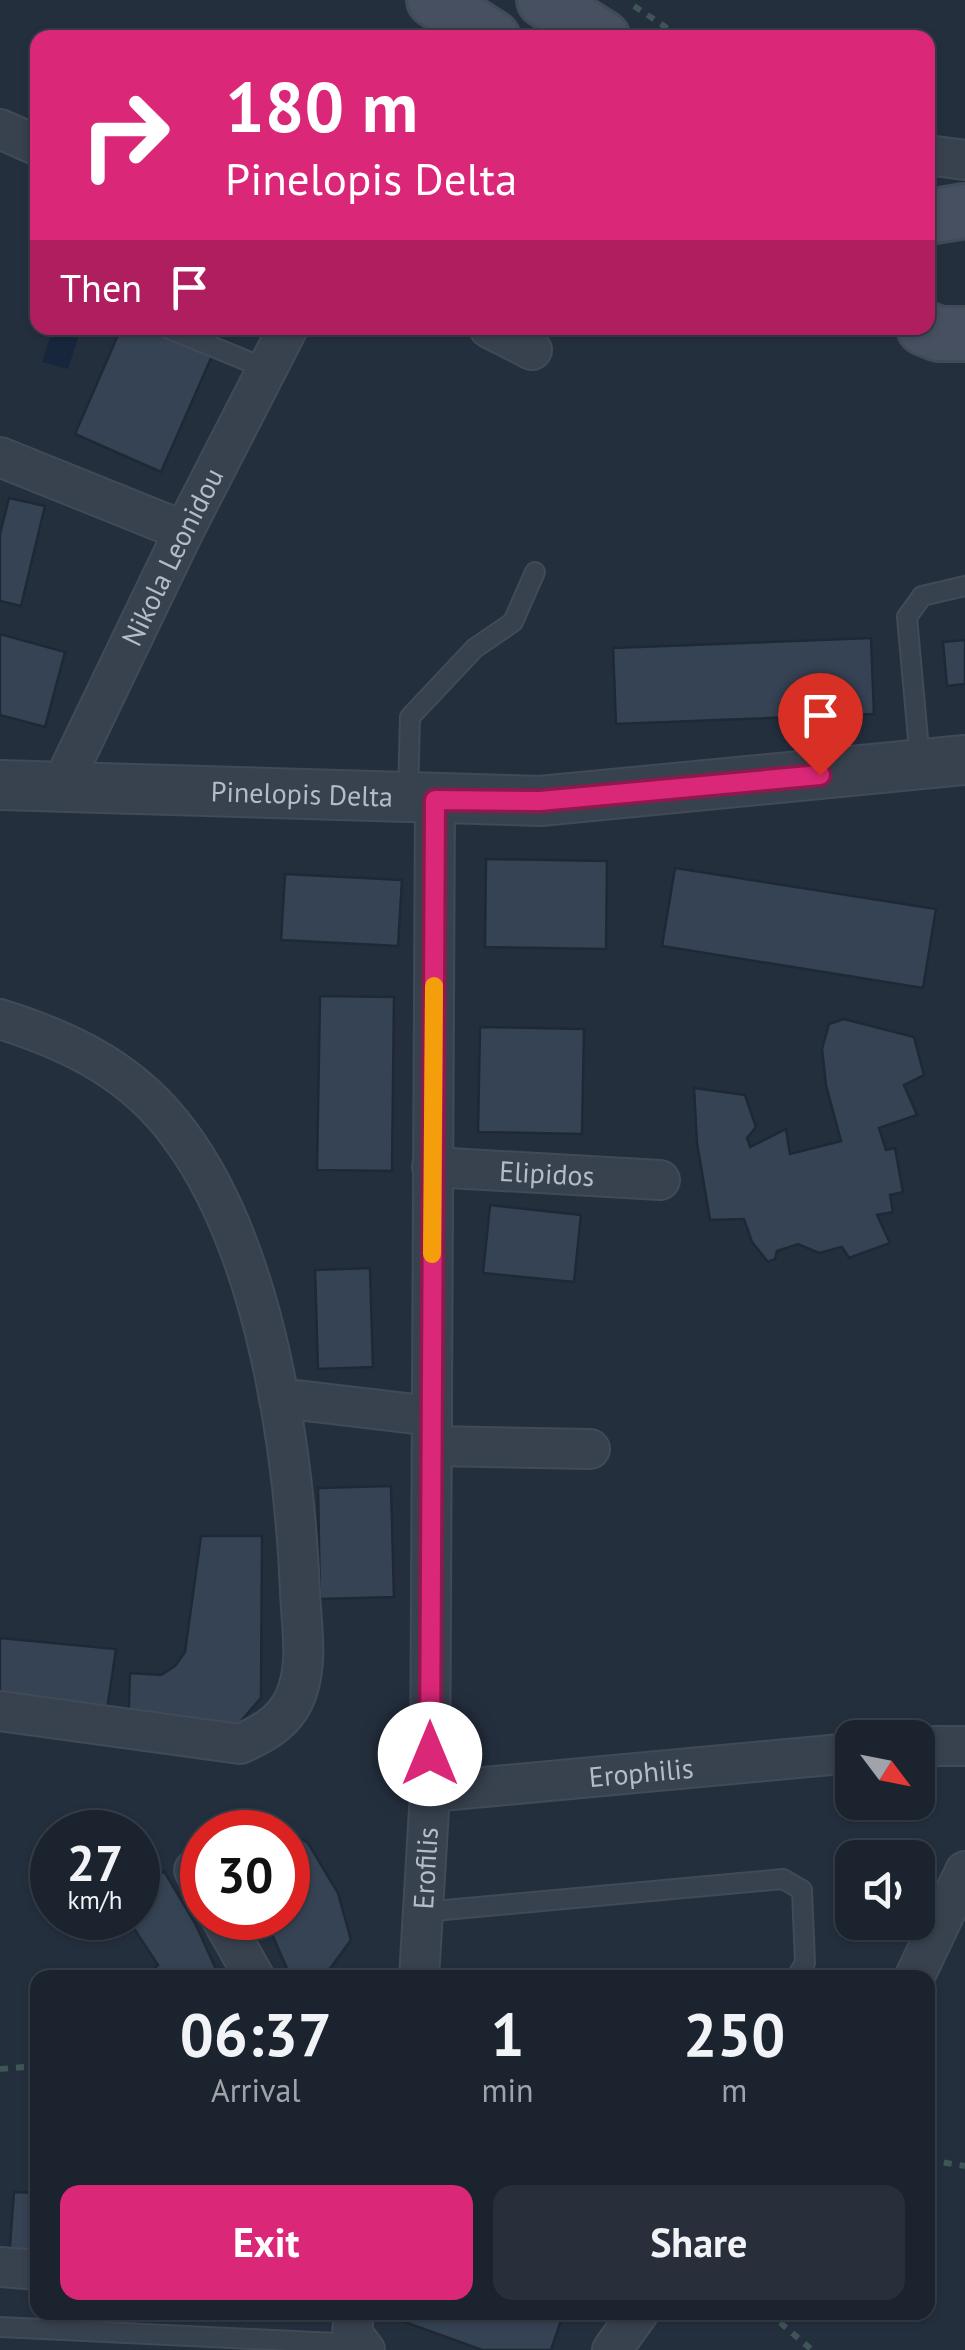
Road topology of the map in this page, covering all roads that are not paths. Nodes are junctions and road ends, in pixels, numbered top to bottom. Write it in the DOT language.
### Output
graph roads {
  1 [pos="434,0"];
  2 [pos="544,0"];
  3 [pos="481,30"];
  4 [pos="591,30"];
  5 [pos="0,129"];
  6 [pos="30,142"];
  7 [pos="935,157"];
  8 [pos="965,160"];
  9 [pos="965,211"];
  10 [pos="935,216"];
  11 [pos="184,335"];
  12 [pos="284,335"];
  13 [pos="503,335"];
  14 [pos="532,350"];
  15 [pos="267,369"];
  16 [pos="0,457"];
  17 [pos="184,531"];
  18 [pos="535,572"];
  19 [pos="965,586"];
  20 [pos="942,762"];
  21 [pos="0,785"];
  22 [pos="60,789"];
  23 [pos="421,800"];
  24 [pos="0,1018"];
  25 [pos="432,1167"];
  26 [pos="660,1180"];
  27 [pos="280,1398"];
  28 [pos="432,1431"];
  29 [pos="590,1449"];
  30 [pos="0,1711"];
  31 [pos="935,1746"];
  32 [pos="965,1746"];
  33 [pos="835,1754"];
  34 [pos="430,1792"];
  35 [pos="965,1872"];
  36 [pos="423,1912"];
  37 [pos="233,1940"];
  38 [pos="250,1970"];
  39 [pos="419,1970"];
  40 [pos="801,1970"];
  41 [pos="918,1970"];
  42 [pos="0,2267"];
  43 [pos="30,2269"];
  44 [pos="633,2320"];
  45 [pos="0,2326"];
  46 [pos="359,2335"];
  47 [pos="612,2350"];
  1 -- 3 [label="main road"];
  2 -- 4 [label="main road"];
  5 -- 6 [label="street"];
  7 -- 8 [label="street"];
  9 -- 10 [label="main road"];
  11 -- 15 [label="lane"];
  12 -- 15 [label="street, Nikola Leonidou"];
  13 -- 14 [label="street"];
  15 -- 17 [label="street, Nikola Leonidou"];
  16 -- 17 [label="street"];
  17 -- 22 [label="street, Nikola Leonidou"];
  18 -- 23 [label="lane"];
  19 -- 20 [label="lane"];
  20 -- 23 [label="street, Pinelopis Delta"];
  21 -- 22 [label="street, Pinelopis Delta"];
  22 -- 23 [label="street, Pinelopis Delta"];
  23 -- 25 [label="street, Erofilis"];
  24 -- 27 [label="street"];
  25 -- 26 [label="street, Elipidos"];
  25 -- 28 [label="street, Erofilis"];
  27 -- 28 [label="street"];
  27 -- 30 [label="street"];
  28 -- 29 [label="street"];
  28 -- 34 [label="street, Erofilis"];
  31 -- 32 [label="street"];
  33 -- 34 [label="street, Erophilis"];
  34 -- 36 [label="street, Erofilis"];
  35 -- 41 [label="street"];
  36 -- 39 [label="street, Erofilis"];
  36 -- 40 [label="lane"];
  37 -- 38 [label="street"];
  42 -- 43 [label="street"];
  44 -- 47 [label="street"];
  45 -- 46 [label="lane"];
}
